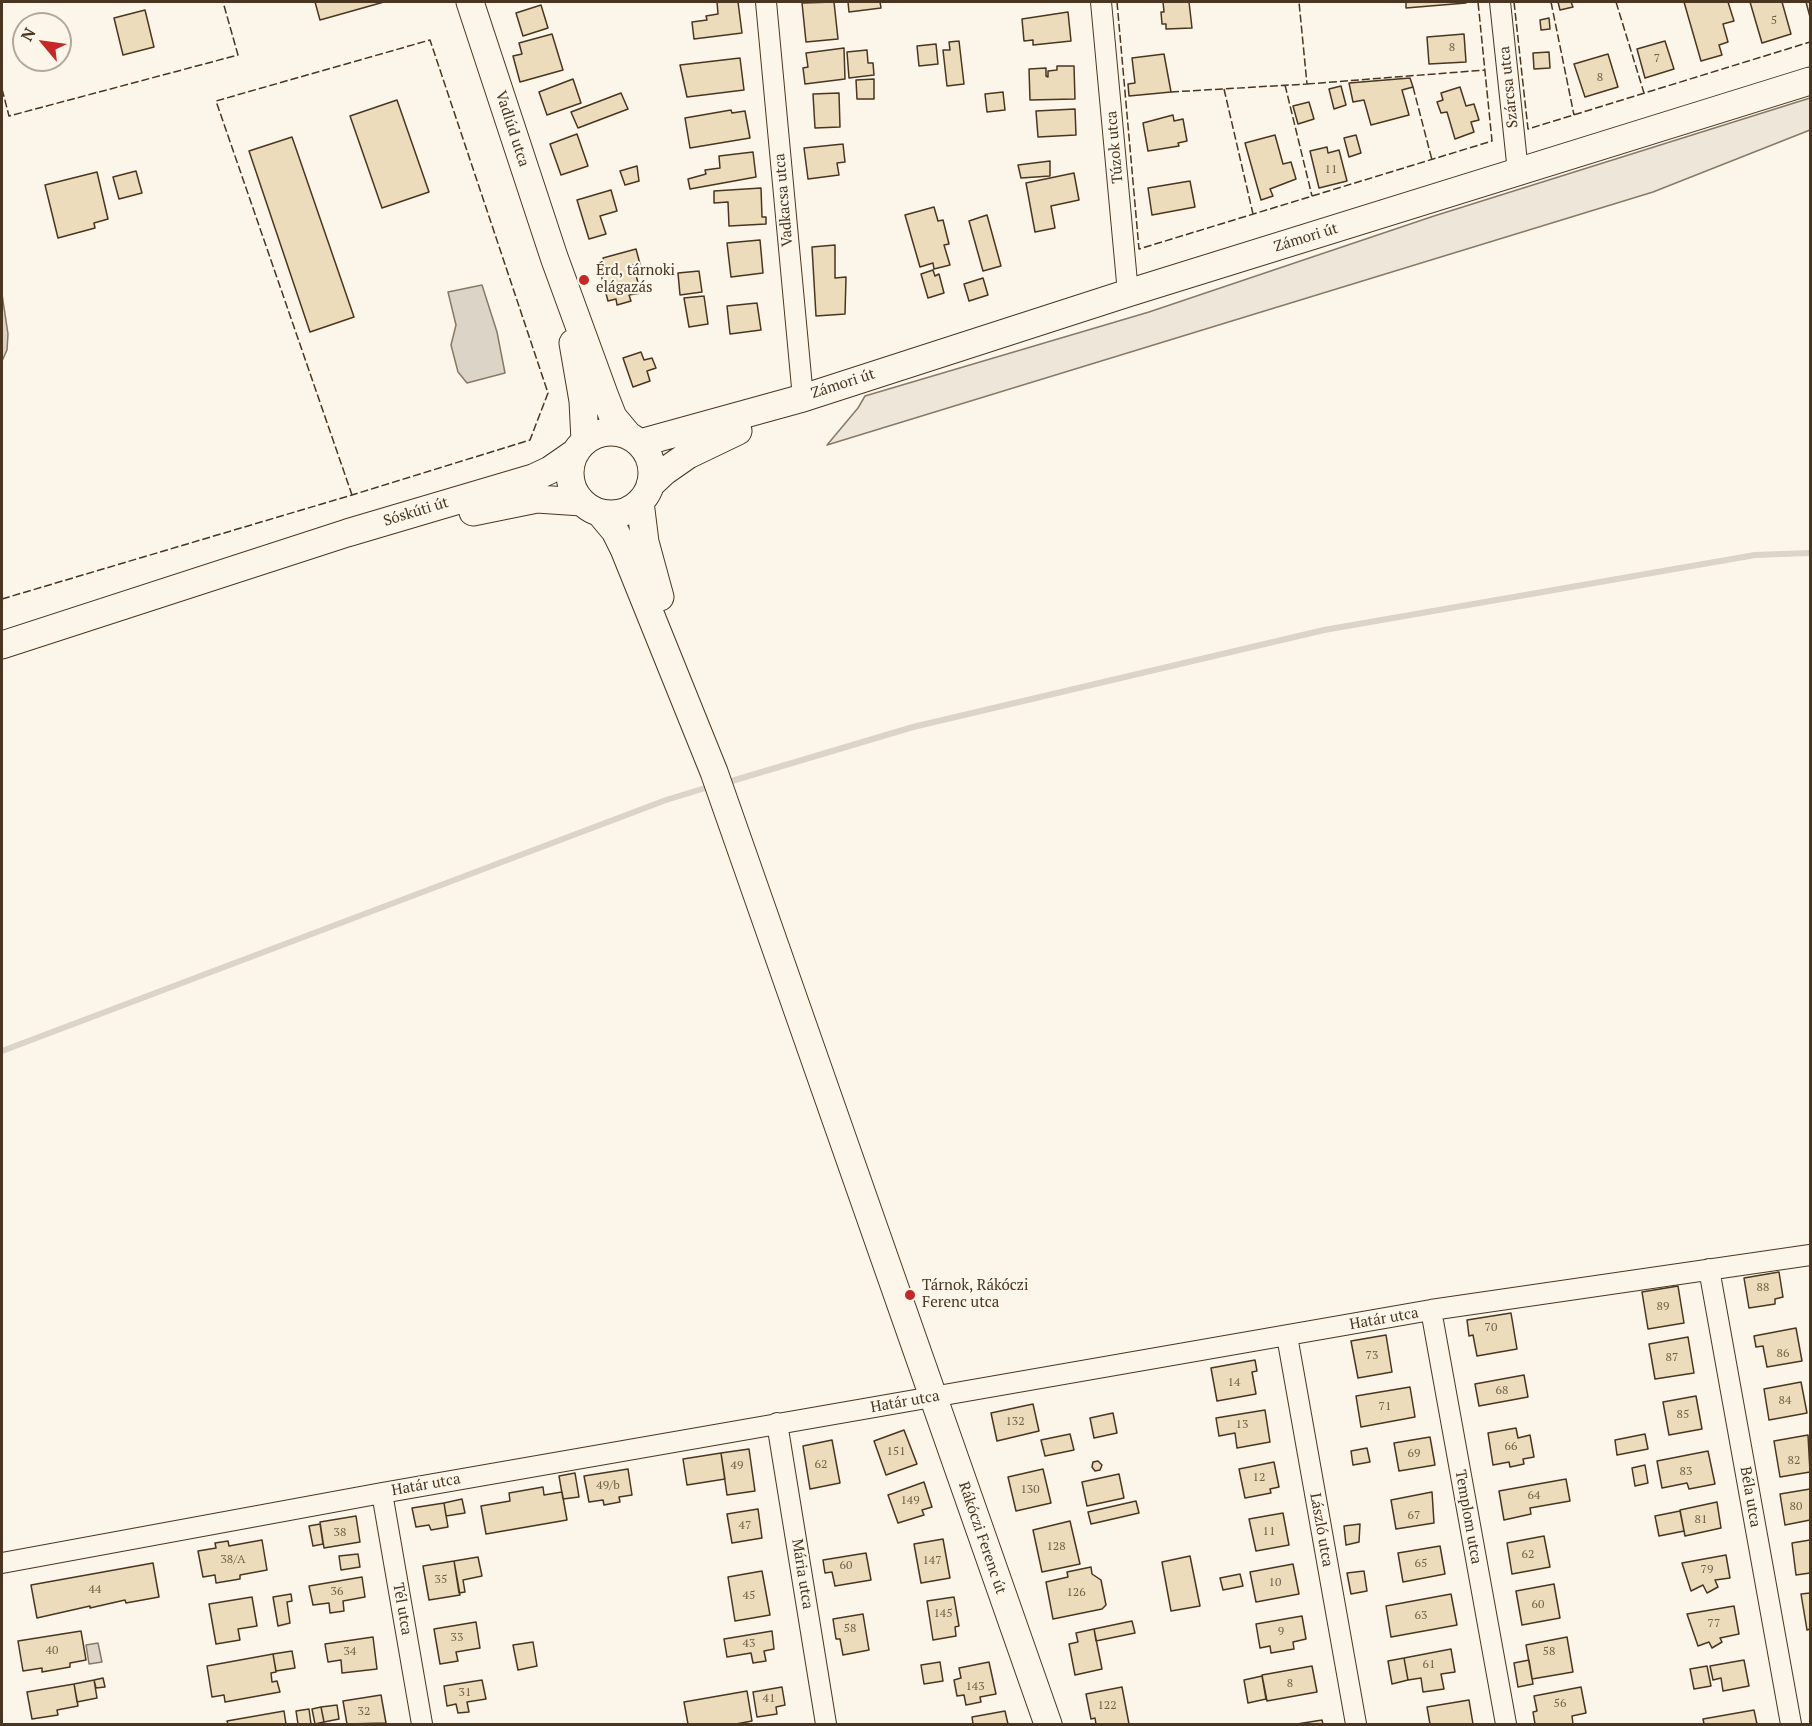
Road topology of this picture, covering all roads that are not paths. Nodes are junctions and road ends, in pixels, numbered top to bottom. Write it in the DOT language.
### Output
graph roads {
  1 [pos="470,2"];
  2 [pos="766,2"];
  3 [pos="1101,2"];
  4 [pos="1500,2"];
  5 [pos="1810,81"];
  6 [pos="1518,172"];
  7 [pos="554,257"];
  8 [pos="1128,293"];
  9 [pos="803,398"];
  10 [pos="634,439"];
  11 [pos="580,446"];
  12 [pos="645,493"];
  13 [pos="591,507"];
  14 [pos="253,565"];
  15 [pos="2,645"];
  16 [pos="682,688"];
  17 [pos="1810,1255"];
  18 [pos="1709,1269"];
  19 [pos="1431,1310"];
  20 [pos="1287,1336"];
  21 [pos="933,1397"];
  22 [pos="777,1423"];
  23 [pos="382,1493"];
  24 [pos="2,1563"];
  25 [pos="422,1725"];
  26 [pos="826,1725"];
  27 [pos="1048,1725"];
  28 [pos="1356,1725"];
  29 [pos="1506,1725"];
  30 [pos="1791,1725"];
  1 -- 7 [label="main road, Vadlúd utca"];
  2 -- 9 [label="street, Vadkacsa utca"];
  3 -- 8 [label="street, Túzok utca"];
  4 -- 6 [label="street, Szárcsa utca"];
  5 -- 6 [label="main road, Zámori út"];
  6 -- 8 [label="main road, Zámori út"];
  7 -- 10 [label="main road, Vadlúd utca"];
  7 -- 11 [label="main road, Vadlúd utca"];
  8 -- 9 [label="main road, Zámori út"];
  9 -- 10 [label="main road, Zámori út"];
  9 -- 12 [label="main road, Zámori út"];
  10 -- 11 [label="main road"];
  10 -- 12 [label="main road"];
  11 -- 13 [label="main road"];
  11 -- 14 [label="main road, Sóskúti út"];
  12 -- 13 [label="main road"];
  12 -- 16 [label="main road"];
  13 -- 14 [label="main road, Sóskúti út"];
  13 -- 16 [label="main road"];
  14 -- 15 [label="main road, Sóskúti út"];
  16 -- 21 [label="main road, Rákóczi Ferenc út"];
  17 -- 18 [label="street, Határ utca"];
  18 -- 19 [label="street, Határ utca"];
  18 -- 30 [label="street, Béla utca"];
  19 -- 20 [label="street, Határ utca"];
  19 -- 29 [label="street, Templom utca"];
  20 -- 21 [label="street, Határ utca"];
  20 -- 28 [label="street, László utca"];
  21 -- 22 [label="street, Határ utca"];
  21 -- 27 [label="main road, Rákóczi Ferenc út"];
  22 -- 23 [label="street, Határ utca"];
  22 -- 26 [label="street, Mária utca"];
  23 -- 24 [label="street, Határ utca"];
  23 -- 25 [label="street, Tél utca"];
}
